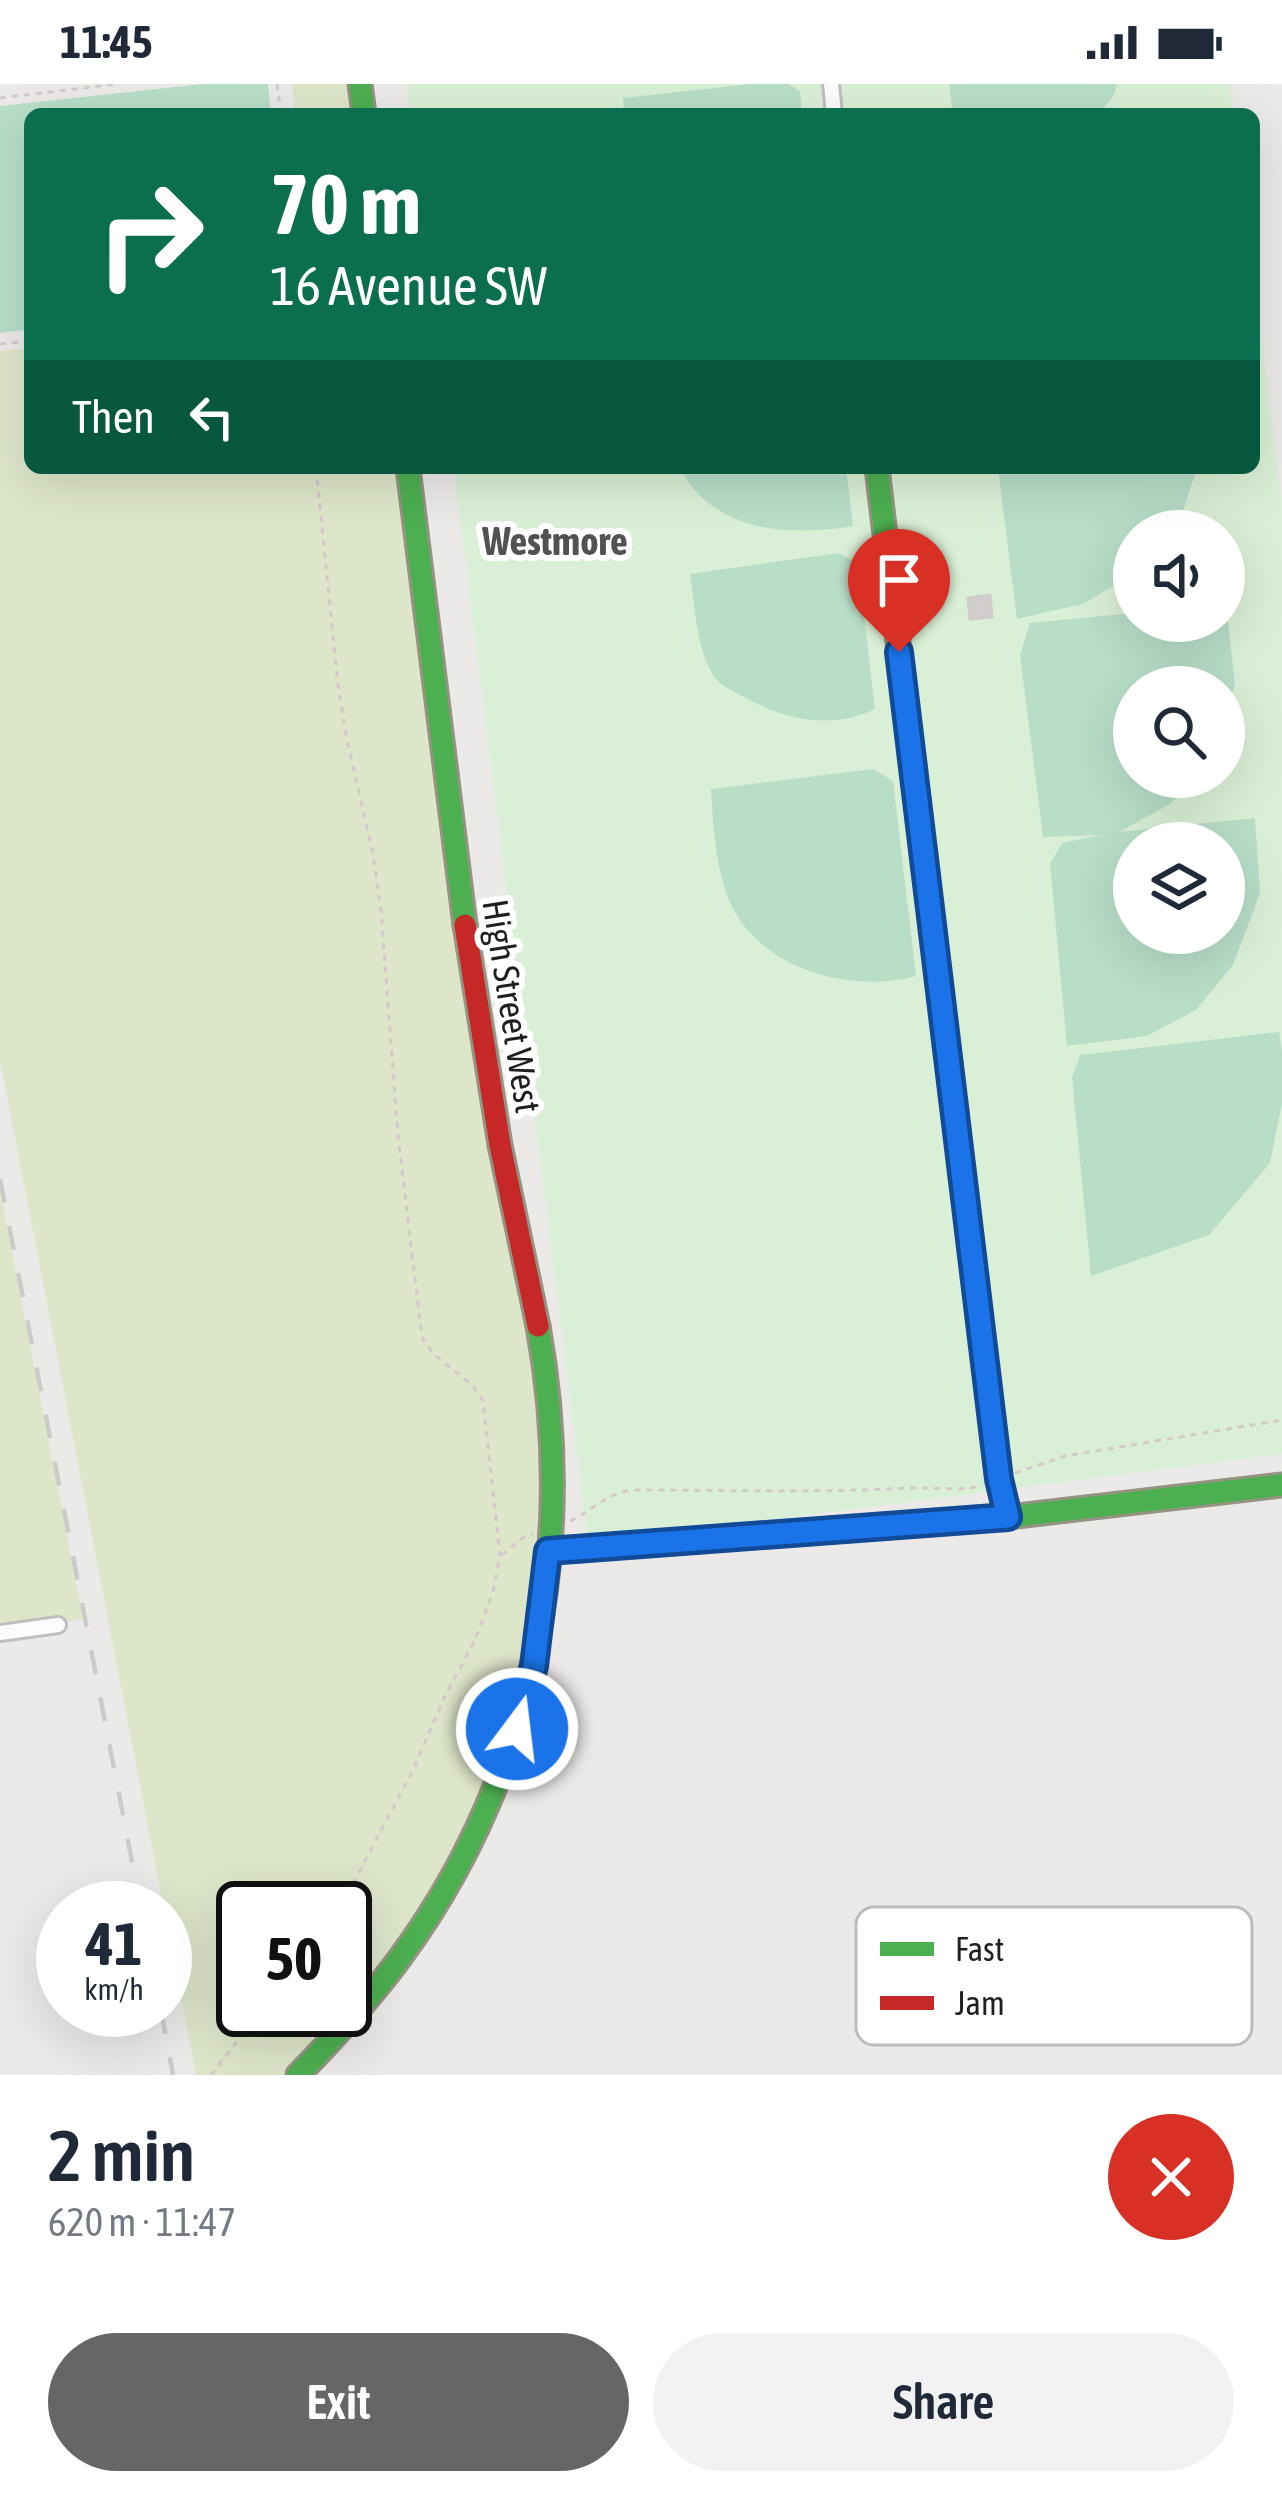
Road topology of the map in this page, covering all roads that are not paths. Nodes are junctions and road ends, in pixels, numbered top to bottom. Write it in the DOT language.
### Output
graph roads {
  1 [pos="409,474"];
  2 [pos="878,474"];
  3 [pos="1282,1486"];
  4 [pos="1008,1517"];
  5 [pos="549,1541"];
  6 [pos="58,1625"];
  7 [pos="0,1633"];
  8 [pos="298,2075"];
  1 -- 5 [label="street, High Street West"];
  2 -- 4 [label="street"];
  3 -- 4 [label="street"];
  4 -- 5 [label="street"];
  5 -- 8 [label="street, High Street West"];
  6 -- 7 [label="street"];
}
